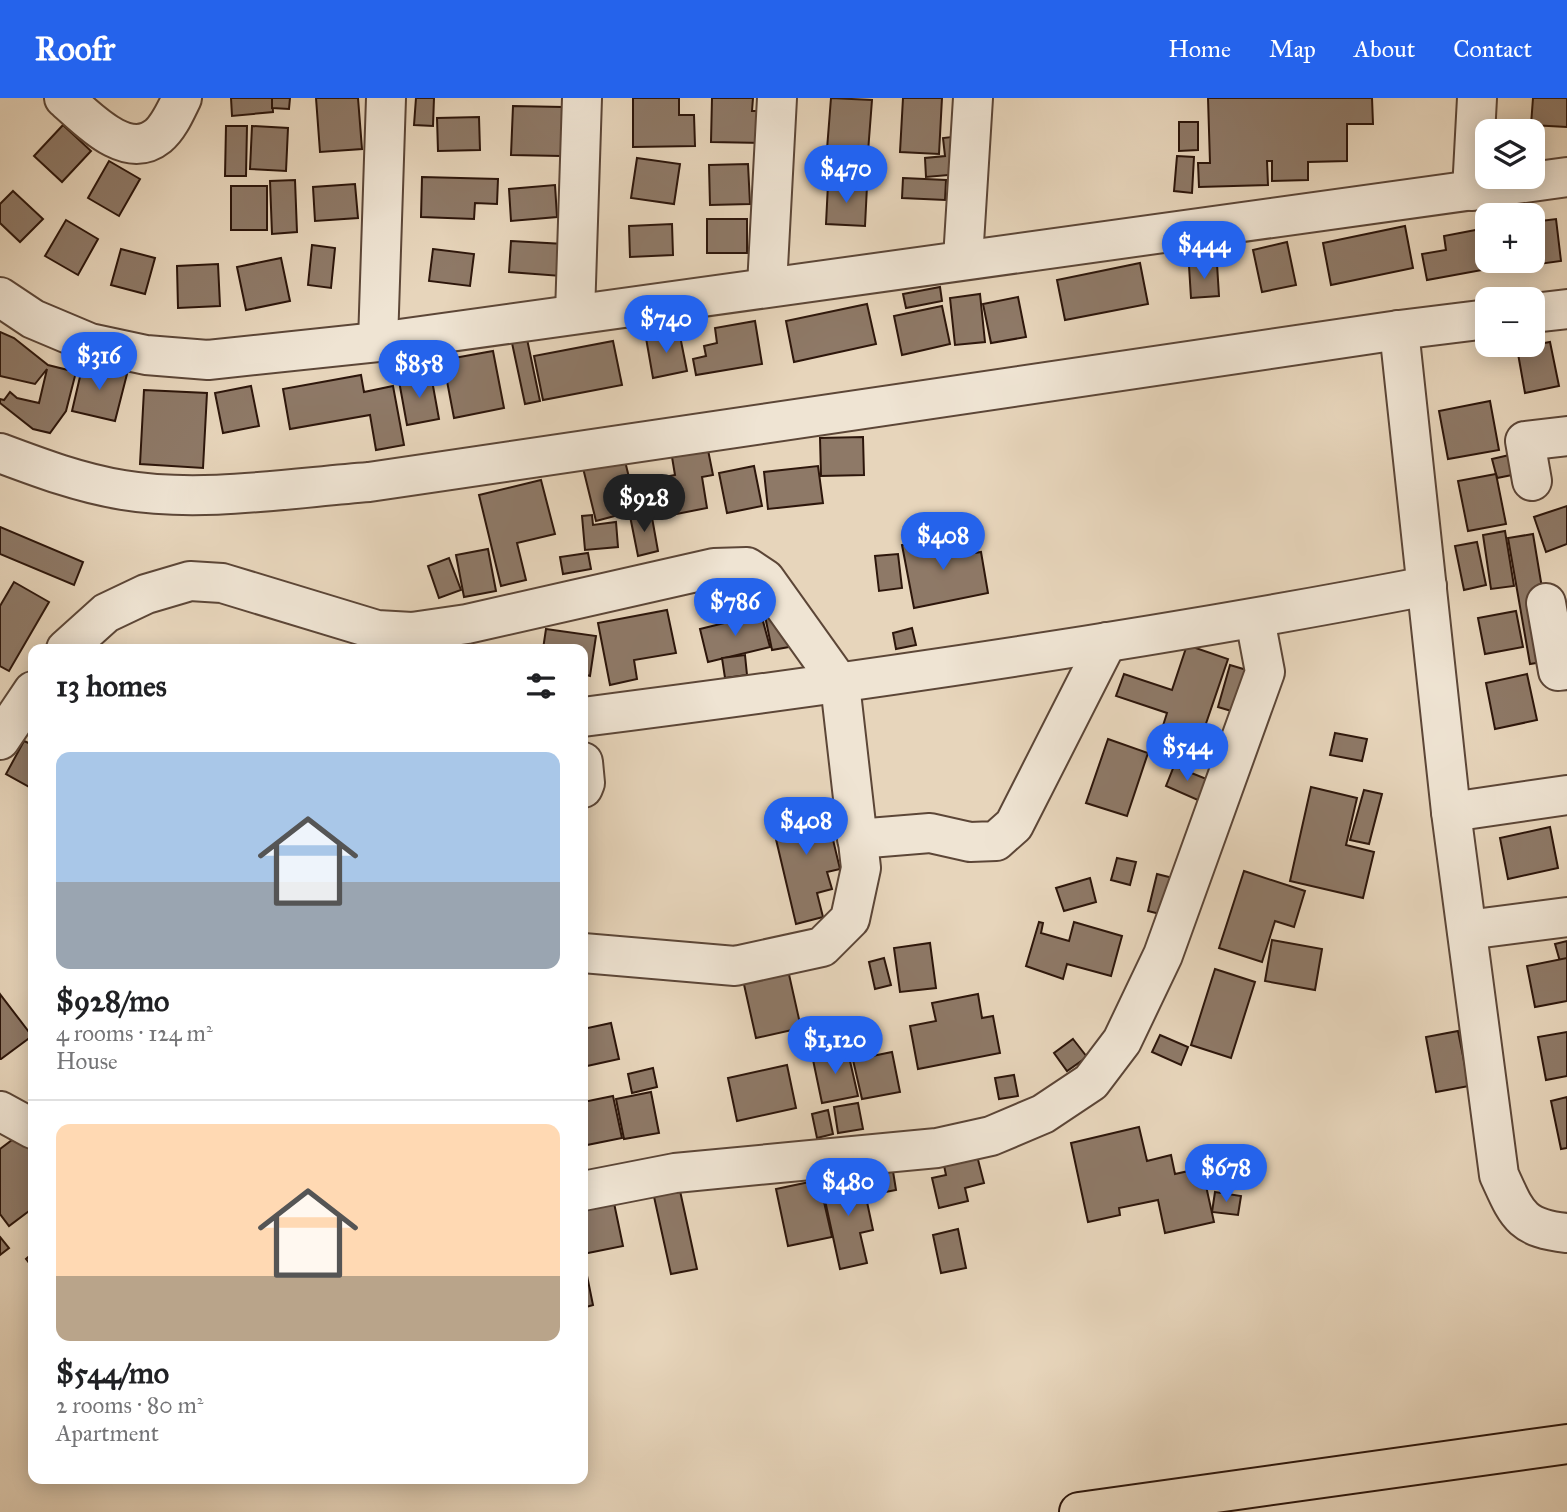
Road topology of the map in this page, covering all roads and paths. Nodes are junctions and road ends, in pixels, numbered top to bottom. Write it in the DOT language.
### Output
graph roads {
  1 [pos="64,98"];
  2 [pos="182,98"];
  3 [pos="386,98"];
  4 [pos="582,98"];
  5 [pos="777,98"];
  6 [pos="973,98"];
  7 [pos="1477,98"];
  8 [pos="1567,177"];
  9 [pos="1472,191"];
  10 [pos="963,259"];
  11 [pos="768,286"];
  12 [pos="0,297"];
  13 [pos="1567,309"];
  14 [pos="1545,312"];
  15 [pos="575,314"];
  16 [pos="1475,320"];
  17 [pos="1399,330"];
  18 [pos="378,342"];
  19 [pos="1567,436"];
  20 [pos="0,453"];
  21 [pos="1532,481"];
  22 [pos="1427,586"];
  23 [pos="1546,603"];
  24 [pos="1255,619"];
  25 [pos="1107,642"];
  26 [pos="72,644"];
  27 [pos="1567,670"];
  28 [pos="839,684"];
  29 [pos="28,698"];
  30 [pos="588,716"];
  31 [pos="0,740"];
  32 [pos="1567,795"];
  33 [pos="1451,812"];
  34 [pos="857,839"];
  35 [pos="1567,917"];
  36 [pos="1467,930"];
  37 [pos="588,953"];
  38 [pos="0,1111"];
  39 [pos="28,1126"];
  40 [pos="588,1190"];
  41 [pos="1567,1233"];
  42 [pos="1567,1444"];
  43 [pos="1079,1512"];
  1 -- 2 [label="street"];
  3 -- 18 [label="street"];
  4 -- 15 [label="street"];
  5 -- 11 [label="street"];
  6 -- 10 [label="street"];
  7 -- 9 [label="street"];
  8 -- 9 [label="street"];
  9 -- 10 [label="street"];
  10 -- 11 [label="street"];
  11 -- 15 [label="street"];
  12 -- 18 [label="street"];
  13 -- 14 [label="street"];
  15 -- 18 [label="street"];
  16 -- 17 [label="street"];
  17 -- 20 [label="street"];
  17 -- 22 [label="street"];
  19 -- 21 [label="street"];
  22 -- 24 [label="street"];
  22 -- 33 [label="street"];
  23 -- 27 [label="street"];
  24 -- 25 [label="street"];
  24 -- 40 [label="street"];
  25 -- 28 [label="street"];
  25 -- 34 [label="street"];
  26 -- 28 [label="street"];
  28 -- 30 [label="street"];
  28 -- 34 [label="street"];
  29 -- 31 [label="street"];
  32 -- 33 [label="street"];
  33 -- 36 [label="street"];
  34 -- 37 [label="street"];
  35 -- 36 [label="street"];
  36 -- 41 [label="street"];
  38 -- 39 [label="street"];
  42 -- 43 [label="main road"];
}
